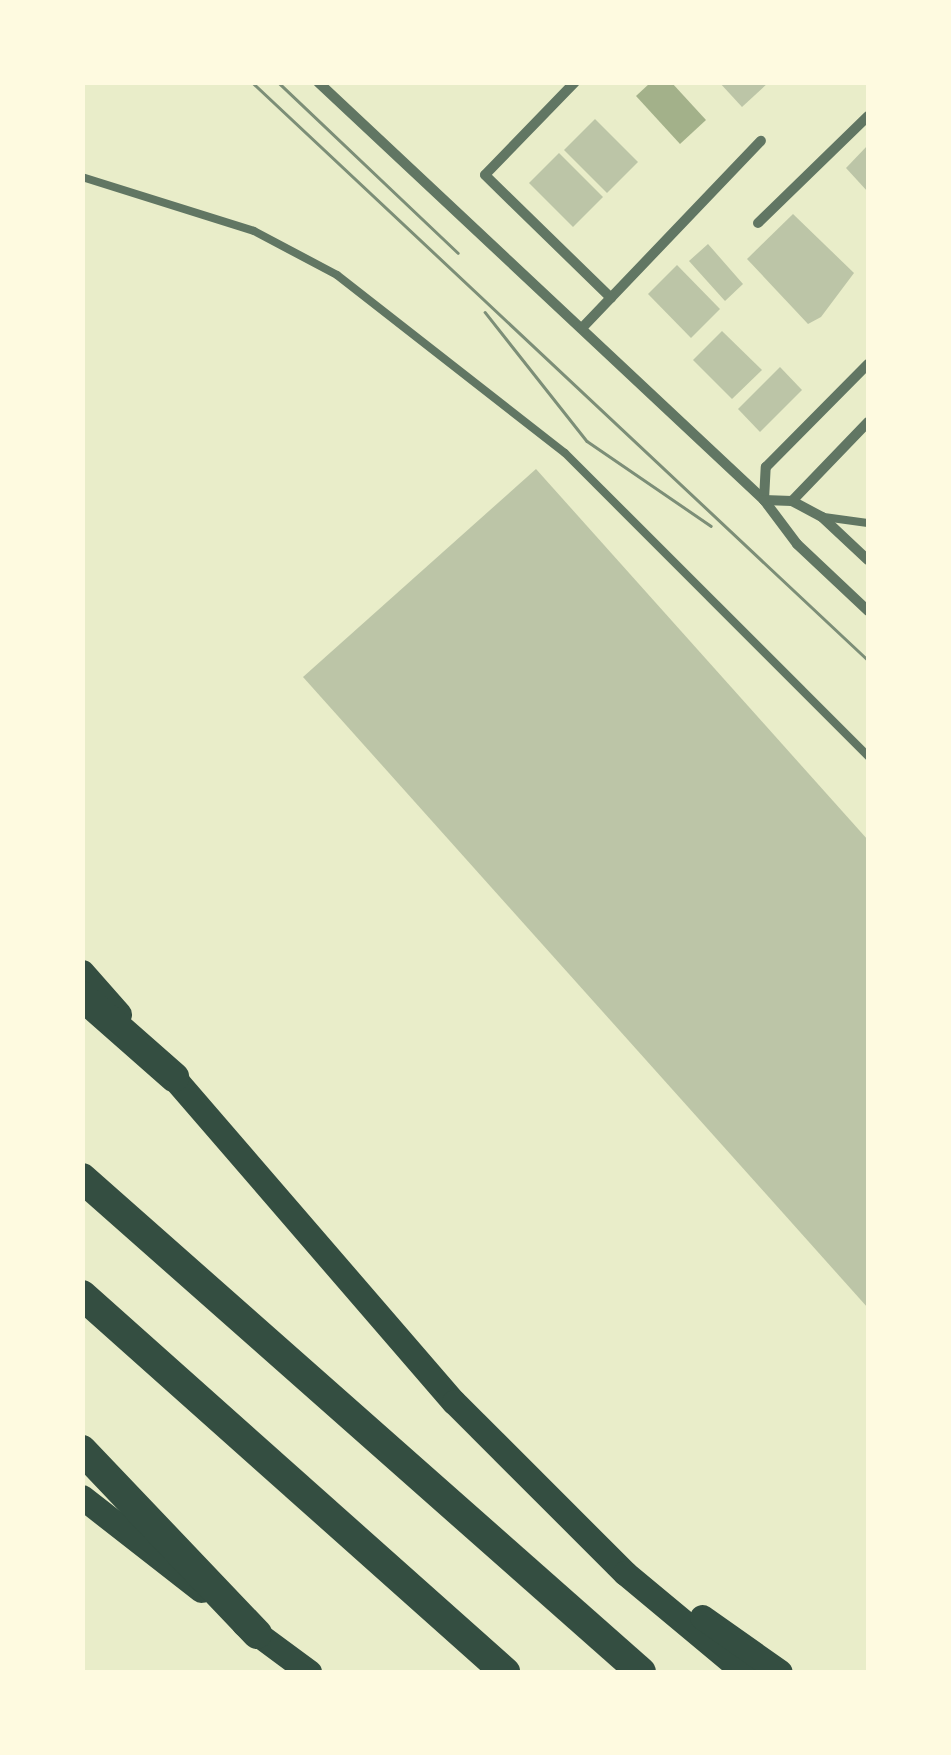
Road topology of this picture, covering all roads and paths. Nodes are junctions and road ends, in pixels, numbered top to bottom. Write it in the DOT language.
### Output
graph roads {
  1 [pos="318,82"];
  2 [pos="575,82"];
  3 [pos="868,116"];
  4 [pos="761,140"];
  5 [pos="82,178"];
  6 [pos="758,223"];
  7 [pos="611,298"];
  8 [pos="582,328"];
  9 [pos="868,364"];
  10 [pos="868,422"];
  11 [pos="764,500"];
  12 [pos="792,500"];
  13 [pos="822,517"];
  14 [pos="868,524"];
  15 [pos="868,560"];
  16 [pos="868,611"];
  17 [pos="868,756"];
  18 [pos="82,972"];
  19 [pos="82,996"];
  20 [pos="174,1077"];
  21 [pos="82,1178"];
  22 [pos="82,1295"];
  23 [pos="82,1450"];
  24 [pos="82,1498"];
  25 [pos="555,1504"];
  26 [pos="257,1634"];
  27 [pos="309,1672"];
  28 [pos="504,1672"];
  29 [pos="641,1672"];
  30 [pos="744,1672"];
  31 [pos="780,1672"];
  1 -- 8 [label="street"];
  2 -- 7 [label="street"];
  3 -- 6 [label="street"];
  4 -- 7 [label="street"];
  5 -- 17 [label="lane"];
  7 -- 8 [label="street"];
  8 -- 11 [label="street"];
  9 -- 11 [label="street"];
  10 -- 12 [label="street"];
  11 -- 12 [label="street"];
  11 -- 16 [label="street"];
  12 -- 13 [label="street"];
  13 -- 14 [label="lane"];
  13 -- 15 [label="street"];
  18 -- 20 [label="main road"];
  19 -- 20 [label="highway"];
  20 -- 25 [label="main road"];
  21 -- 29 [label="highway"];
  22 -- 28 [label="highway"];
  23 -- 26 [label="highway"];
  24 -- 26 [label="main road"];
  25 -- 30 [label="main road"];
  25 -- 31 [label="main road"];
  26 -- 27 [label="main road"];
}
